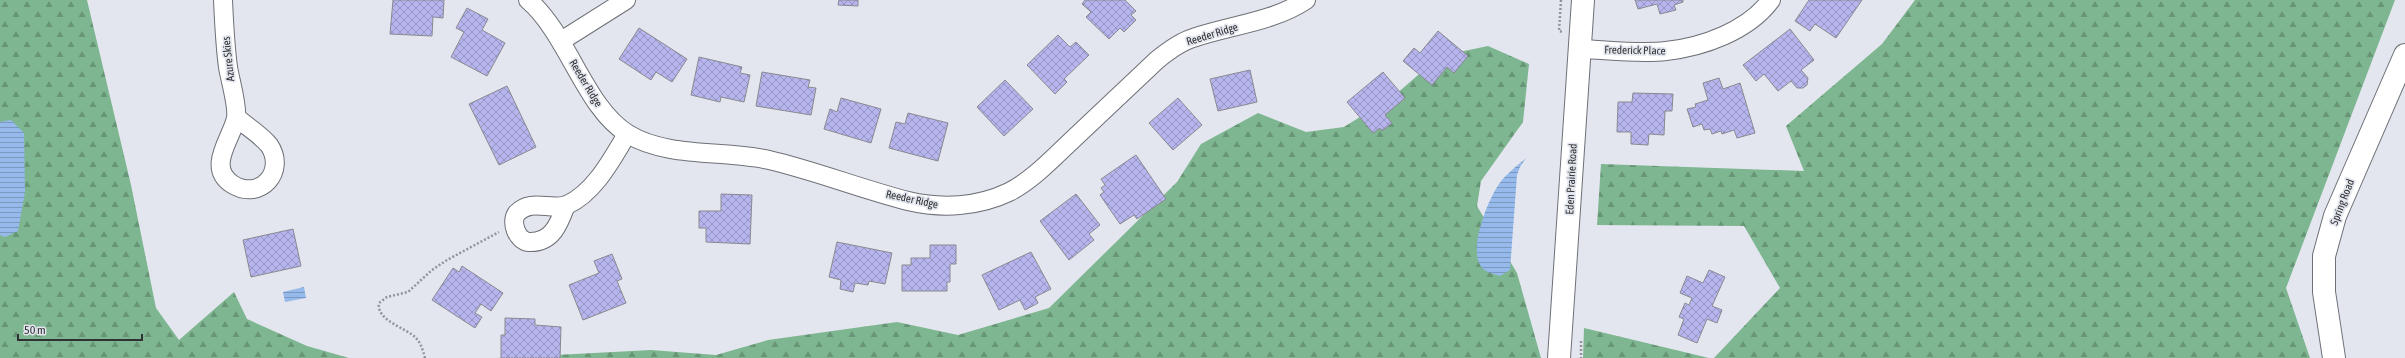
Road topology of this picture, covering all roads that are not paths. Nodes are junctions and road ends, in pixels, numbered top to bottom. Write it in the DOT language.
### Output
graph roads {
  1 [pos="222,0"];
  2 [pos="528,0"];
  3 [pos="626,0"];
  4 [pos="1306,0"];
  5 [pos="1583,0"];
  6 [pos="1771,0"];
  7 [pos="560,41"];
  8 [pos="1581,49"];
  9 [pos="2405,55"];
  10 [pos="236,117"];
  11 [pos="627,134"];
  12 [pos="566,205"];
  13 [pos="1559,358"];
  14 [pos="2334,358"];
  1 -- 10 [label="street, Azure Skies"];
  2 -- 7 [label="street, Reeder Ridge"];
  3 -- 7 [label="street"];
  4 -- 11 [label="street, Reeder Ridge"];
  5 -- 8 [label="street, Eden Prairie Road"];
  6 -- 8 [label="street, Frederick Place"];
  7 -- 11 [label="street, Reeder Ridge"];
  8 -- 13 [label="street, Eden Prairie Road"];
  9 -- 14 [label="street, Spring Road"];
  11 -- 12 [label="street"];
  12 -- 12 [label="street"];
}
